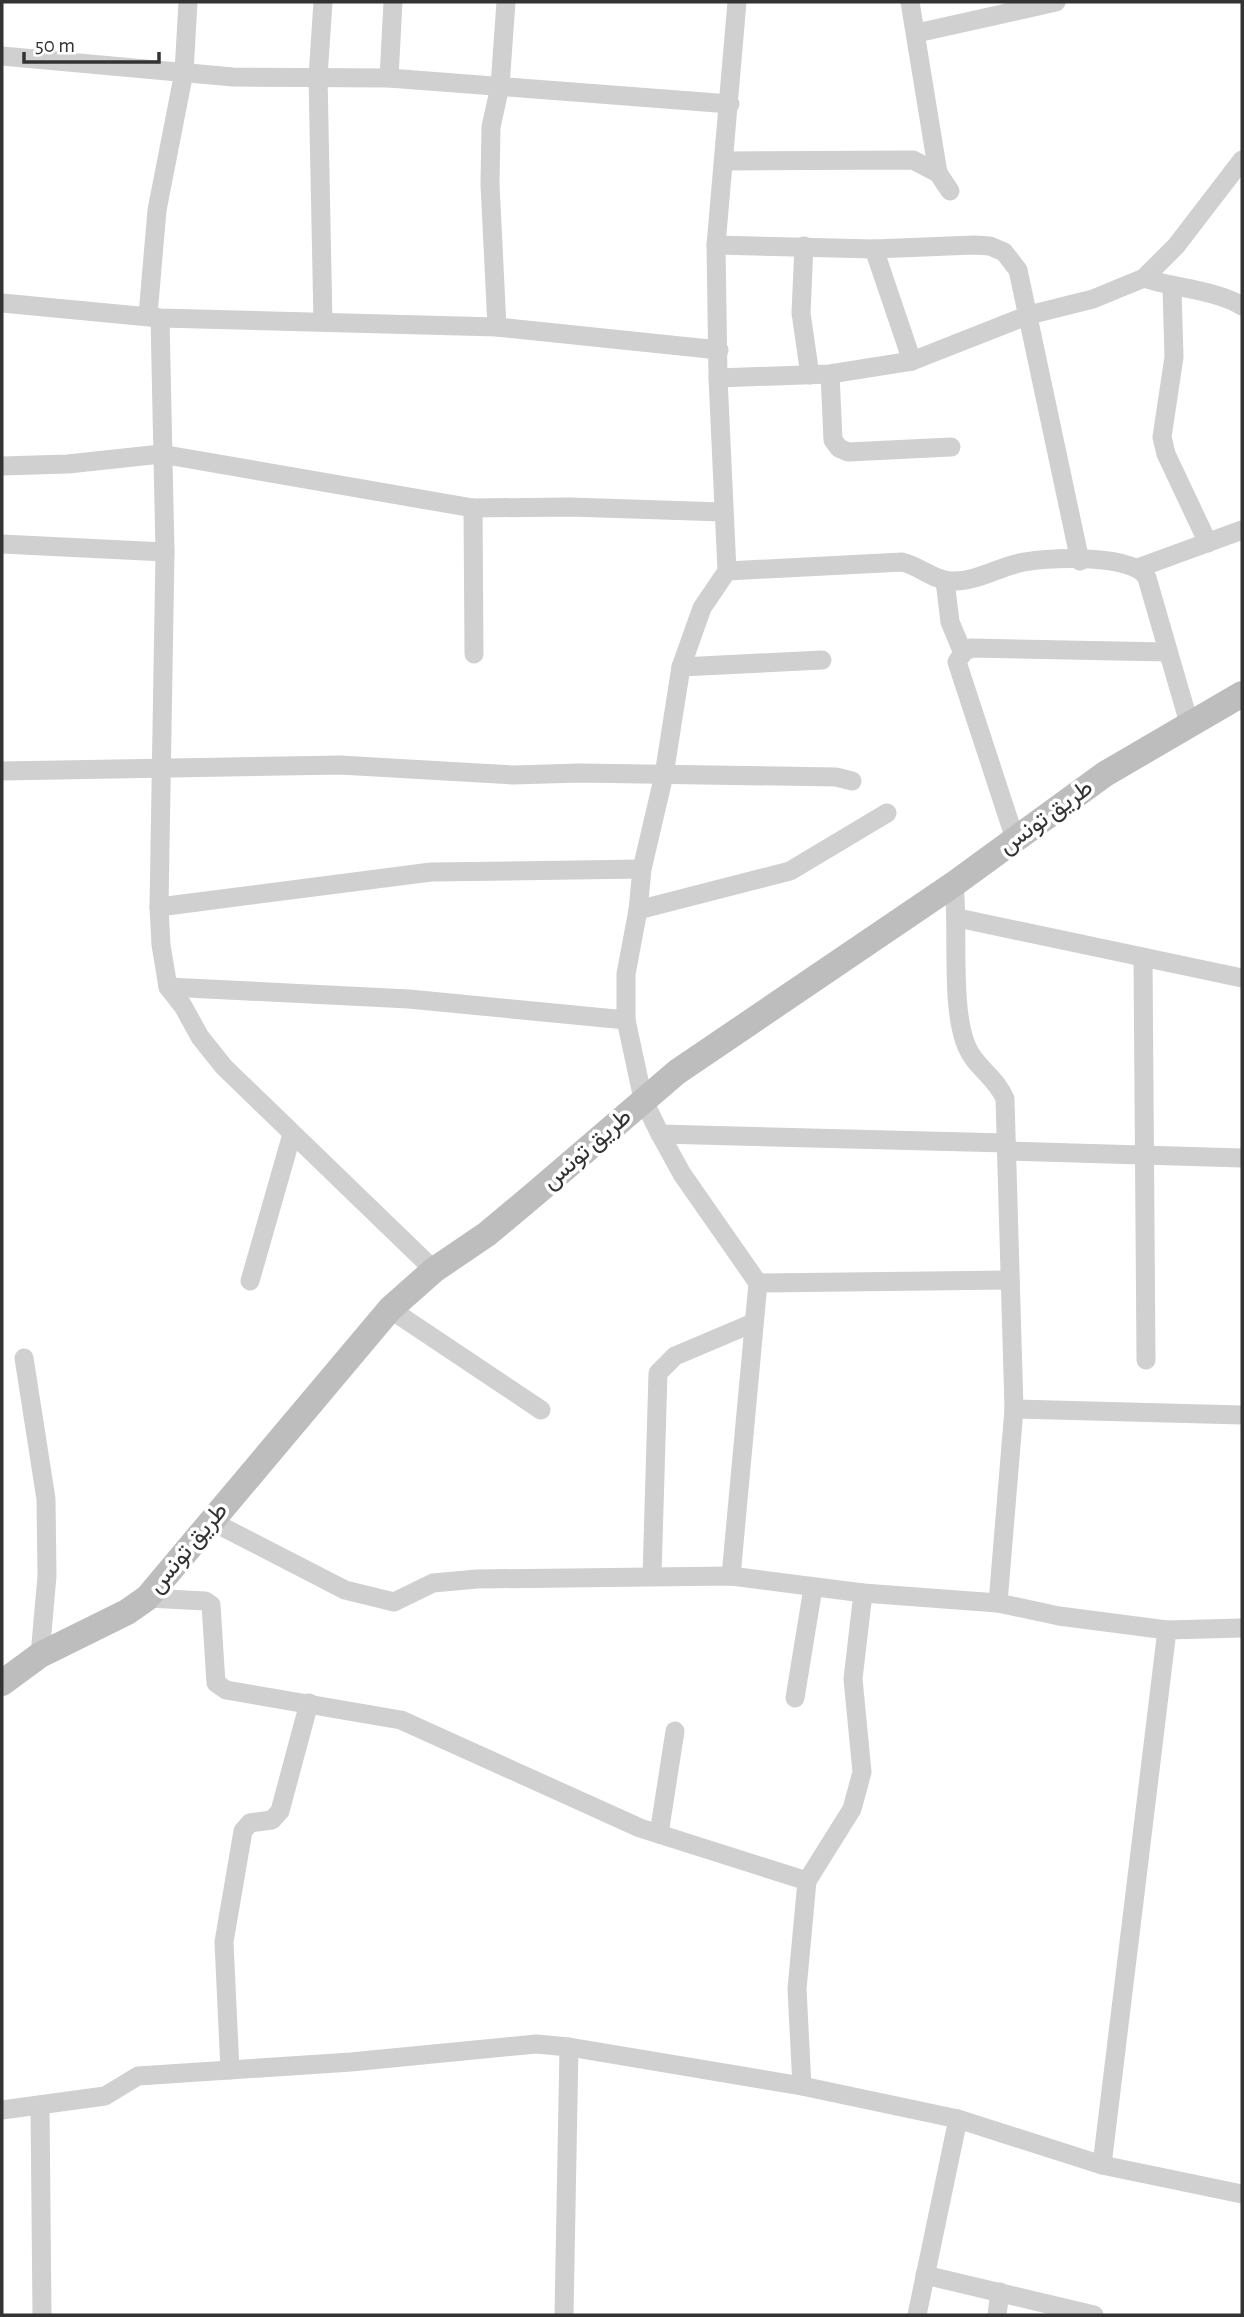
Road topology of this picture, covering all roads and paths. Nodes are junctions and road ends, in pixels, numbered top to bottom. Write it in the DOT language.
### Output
graph roads {
  1 [pos="188,2"];
  2 [pos="323,2"];
  3 [pos="393,2"];
  4 [pos="506,2"];
  5 [pos="737,2"];
  6 [pos="910,2"];
  7 [pos="1056,2"];
  8 [pos="988,9"];
  9 [pos="917,33"];
  10 [pos="2,57"];
  11 [pos="184,72"];
  12 [pos="318,77"];
  13 [pos="389,78"];
  14 [pos="500,86"];
  15 [pos="730,104"];
  16 [pos="1242,160"];
  17 [pos="724,161"];
  18 [pos="938,173"];
  19 [pos="950,191"];
  20 [pos="716,245"];
  21 [pos="804,246"];
  22 [pos="874,248"];
  23 [pos="1144,278"];
  24 [pos="1172,288"];
  25 [pos="2,303"];
  26 [pos="1242,306"];
  27 [pos="1029,314"];
  28 [pos="154,316"];
  29 [pos="323,322"];
  30 [pos="497,327"];
  31 [pos="719,350"];
  32 [pos="912,361"];
  33 [pos="830,374"];
  34 [pos="810,375"];
  35 [pos="718,378"];
  36 [pos="951,447"];
  37 [pos="161,454"];
  38 [pos="2,466"];
  39 [pos="472,508"];
  40 [pos="723,512"];
  41 [pos="1242,530"];
  42 [pos="1208,542"];
  43 [pos="2,544"];
  44 [pos="165,552"];
  45 [pos="1080,561"];
  46 [pos="1138,568"];
  47 [pos="727,571"];
  48 [pos="945,581"];
  49 [pos="1168,652"];
  50 [pos="963,653"];
  51 [pos="474,654"];
  52 [pos="822,660"];
  53 [pos="681,667"];
  54 [pos="1242,694"];
  55 [pos="1189,723"];
  56 [pos="160,767"];
  57 [pos="2,771"];
  58 [pos="664,775"];
  59 [pos="852,780"];
  60 [pos="887,814"];
  61 [pos="1015,839"];
  62 [pos="642,869"];
  63 [pos="954,884"];
  64 [pos="159,907"];
  65 [pos="638,910"];
  66 [pos="958,918"];
  67 [pos="1143,957"];
  68 [pos="1242,978"];
  69 [pos="168,987"];
  70 [pos="626,1020"];
  71 [pos="643,1099"];
  72 [pos="292,1134"];
  73 [pos="660,1135"];
  74 [pos="1006,1147"];
  75 [pos="1142,1154"];
  76 [pos="1242,1158"];
  77 [pos="434,1270"];
  78 [pos="1010,1280"];
  79 [pos="250,1281"];
  80 [pos="758,1283"];
  81 [pos="390,1309"];
  82 [pos="752,1323"];
  83 [pos="24,1358"];
  84 [pos="1146,1360"];
  85 [pos="1014,1409"];
  86 [pos="541,1410"];
  87 [pos="1242,1415"];
  88 [pos="211,1521"];
  89 [pos="652,1576"];
  90 [pos="731,1576"];
  91 [pos="813,1588"];
  92 [pos="863,1594"];
  93 [pos="147,1598"];
  94 [pos="998,1603"];
  95 [pos="1242,1628"];
  96 [pos="1167,1630"];
  97 [pos="40,1655"];
  98 [pos="2,1682"];
  99 [pos="795,1698"];
  100 [pos="309,1703"];
  101 [pos="675,1731"];
  102 [pos="659,1833"];
  103 [pos="807,1881"];
  104 [pos="569,2047"];
  105 [pos="230,2070"];
  106 [pos="802,2086"];
  107 [pos="40,2105"];
  108 [pos="2,2110"];
  109 [pos="958,2119"];
  110 [pos="1102,2165"];
  111 [pos="1242,2194"];
  112 [pos="925,2275"];
  113 [pos="1000,2292"];
  114 [pos="42,2315"];
  115 [pos="564,2315"];
  116 [pos="917,2315"];
  117 [pos="997,2315"];
  118 [pos="1094,2315"];
  1 -- 11 [label="street"];
  2 -- 12 [label="street"];
  3 -- 13 [label="street"];
  4 -- 14 [label="street"];
  5 -- 15 [label="street"];
  6 -- 9 [label="street"];
  7 -- 8 [label="street"];
  8 -- 9 [label="street"];
  9 -- 18 [label="street"];
  10 -- 11 [label="street"];
  11 -- 12 [label="street"];
  11 -- 28 [label="street"];
  12 -- 13 [label="street"];
  12 -- 29 [label="street"];
  13 -- 14 [label="street"];
  14 -- 15 [label="street"];
  14 -- 30 [label="street"];
  15 -- 17 [label="street"];
  16 -- 23 [label="street"];
  17 -- 18 [label="street"];
  17 -- 20 [label="street"];
  18 -- 19 [label="street"];
  20 -- 21 [label="street"];
  20 -- 31 [label="street"];
  21 -- 22 [label="street"];
  21 -- 34 [label="street"];
  22 -- 27 [label="street"];
  22 -- 32 [label="street"];
  23 -- 24 [label="street"];
  23 -- 27 [label="street"];
  24 -- 26 [label="street"];
  24 -- 42 [label="street"];
  25 -- 28 [label="street"];
  27 -- 32 [label="street"];
  27 -- 45 [label="street"];
  28 -- 29 [label="street"];
  28 -- 37 [label="street"];
  29 -- 30 [label="street"];
  30 -- 31 [label="street"];
  31 -- 35 [label="street"];
  32 -- 33 [label="street"];
  33 -- 34 [label="street"];
  33 -- 36 [label="street"];
  34 -- 35 [label="street"];
  35 -- 40 [label="street"];
  37 -- 38 [label="street"];
  37 -- 39 [label="street"];
  37 -- 44 [label="street"];
  39 -- 40 [label="street"];
  39 -- 51 [label="street"];
  40 -- 47 [label="street"];
  41 -- 42 [label="street"];
  42 -- 46 [label="street"];
  43 -- 44 [label="street"];
  44 -- 56 [label="street"];
  45 -- 46 [label="street"];
  45 -- 48 [label="street"];
  46 -- 49 [label="street"];
  47 -- 48 [label="street"];
  47 -- 53 [label="street"];
  48 -- 50 [label="street"];
  49 -- 50 [label="street"];
  49 -- 55 [label="street"];
  50 -- 61 [label="street"];
  52 -- 53 [label="street"];
  53 -- 58 [label="street"];
  54 -- 55 [label="main road, طريق تونس"];
  55 -- 61 [label="main road, طريق تونس"];
  56 -- 57 [label="street"];
  56 -- 58 [label="street"];
  56 -- 64 [label="street"];
  58 -- 59 [label="street"];
  58 -- 62 [label="street"];
  60 -- 65 [label="street"];
  61 -- 63 [label="main road, طريق تونس"];
  62 -- 64 [label="street"];
  62 -- 65 [label="street"];
  63 -- 66 [label="street"];
  63 -- 71 [label="main road, طريق تونس"];
  64 -- 69 [label="street"];
  65 -- 70 [label="street"];
  66 -- 67 [label="street"];
  66 -- 74 [label="street"];
  67 -- 68 [label="street"];
  67 -- 75 [label="street"];
  69 -- 70 [label="street"];
  69 -- 72 [label="street"];
  70 -- 71 [label="street"];
  71 -- 73 [label="street"];
  71 -- 77 [label="main road, طريق تونس"];
  72 -- 77 [label="street"];
  72 -- 79 [label="street"];
  73 -- 74 [label="street"];
  73 -- 80 [label="street"];
  74 -- 75 [label="street"];
  74 -- 78 [label="street"];
  75 -- 76 [label="street"];
  75 -- 84 [label="street"];
  77 -- 81 [label="main road, طريق تونس"];
  78 -- 80 [label="street"];
  78 -- 85 [label="street"];
  80 -- 82 [label="street"];
  81 -- 86 [label="street"];
  81 -- 88 [label="main road, طريق تونس"];
  82 -- 89 [label="street"];
  82 -- 90 [label="street"];
  83 -- 97 [label="street"];
  85 -- 87 [label="street"];
  85 -- 94 [label="street"];
  88 -- 89 [label="street"];
  88 -- 93 [label="main road, طريق تونس"];
  89 -- 90 [label="street"];
  90 -- 91 [label="street"];
  91 -- 92 [label="street"];
  91 -- 99 [label="street"];
  92 -- 94 [label="street"];
  92 -- 103 [label="street"];
  93 -- 97 [label="main road, طريق تونس"];
  93 -- 100 [label="street"];
  94 -- 96 [label="street"];
  95 -- 96 [label="street"];
  96 -- 110 [label="street"];
  97 -- 98 [label="main road, طريق تونس"];
  100 -- 102 [label="street"];
  100 -- 105 [label="street"];
  101 -- 102 [label="street"];
  102 -- 103 [label="street"];
  103 -- 106 [label="street"];
  104 -- 105 [label="street"];
  104 -- 106 [label="street"];
  104 -- 115 [label="street"];
  105 -- 107 [label="street"];
  106 -- 109 [label="street"];
  107 -- 108 [label="street"];
  107 -- 114 [label="street"];
  109 -- 110 [label="street"];
  109 -- 112 [label="street"];
  110 -- 111 [label="street"];
  112 -- 113 [label="street"];
  112 -- 116 [label="street"];
  113 -- 117 [label="street"];
  113 -- 118 [label="street"];
}
